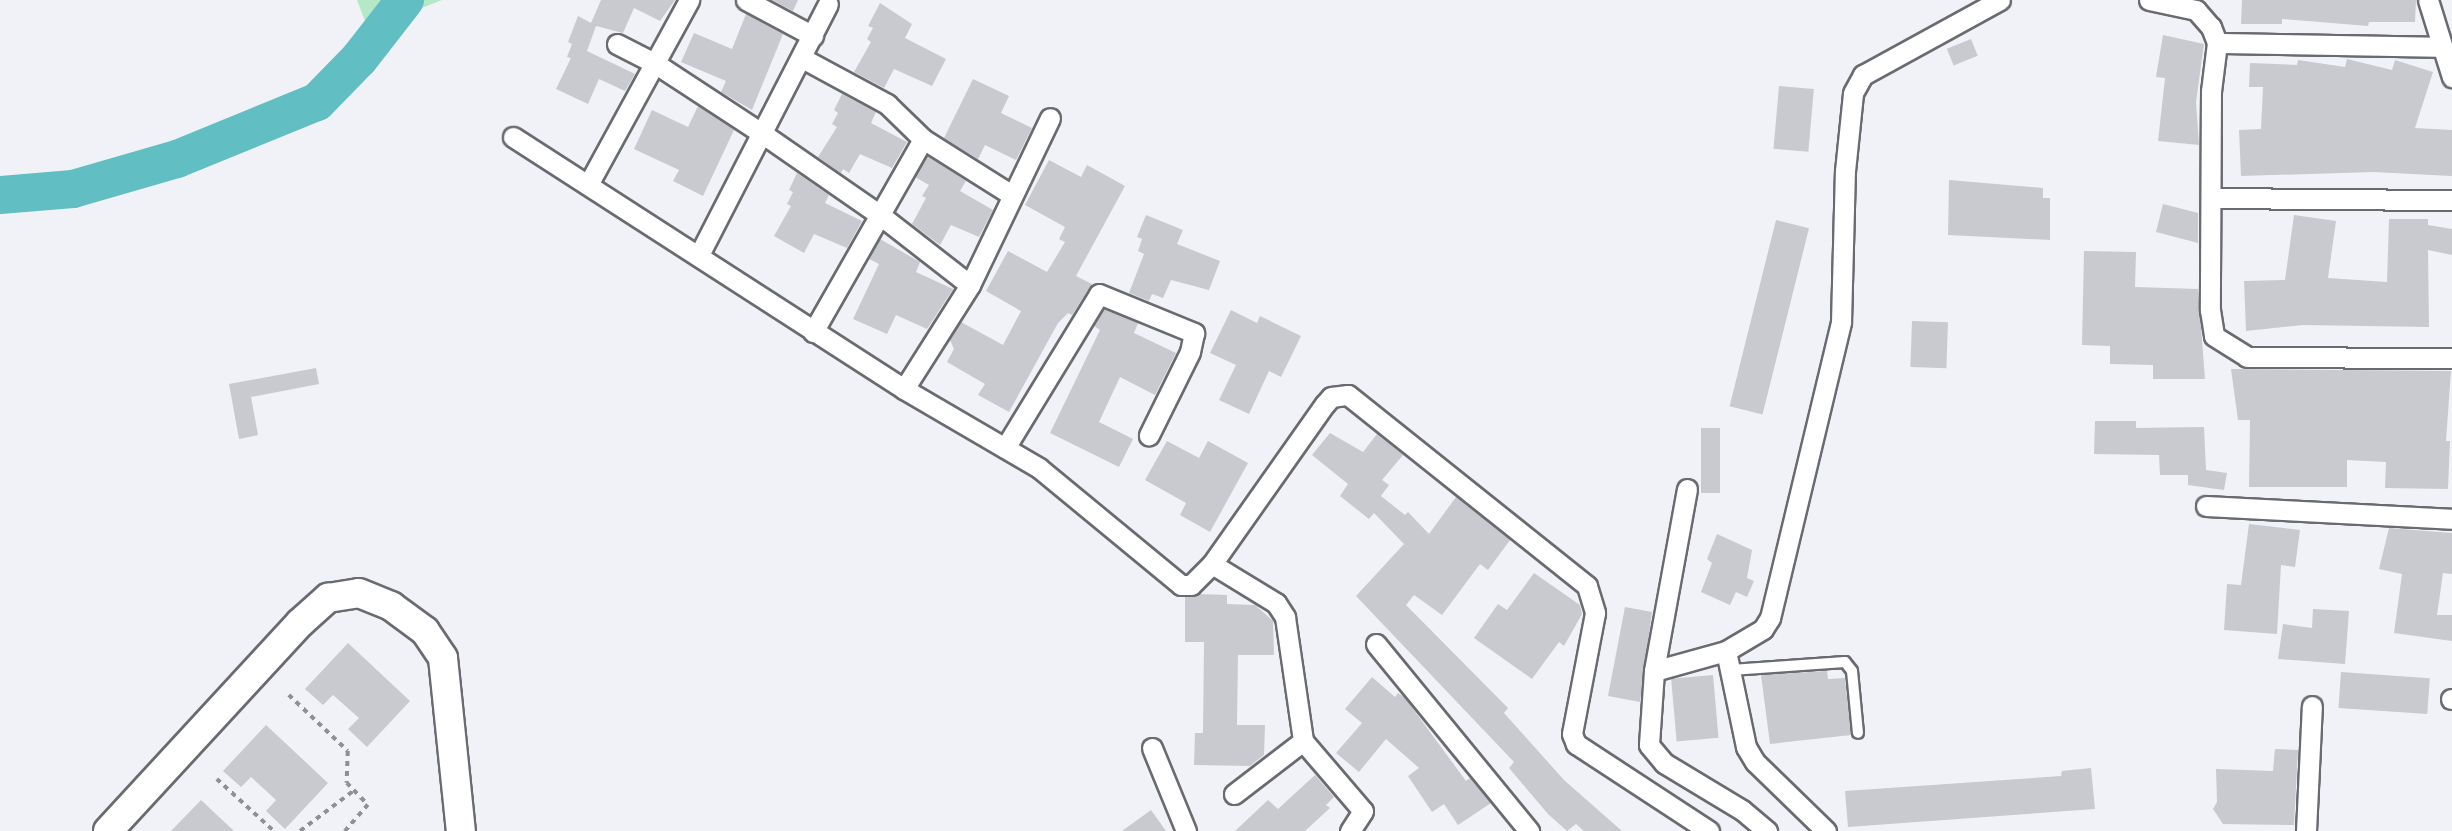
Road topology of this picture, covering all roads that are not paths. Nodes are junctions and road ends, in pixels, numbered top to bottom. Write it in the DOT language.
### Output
graph roads {
  1 [pos="689,0"];
  2 [pos="746,0"];
  3 [pos="2000,0"];
  4 [pos="2149,0"];
  5 [pos="2428,0"];
  6 [pos="828,4"];
  7 [pos="813,36"];
  8 [pos="2217,43"];
  9 [pos="617,44"];
  10 [pos="2441,47"];
  11 [pos="802,58"];
  12 [pos="656,64"];
  13 [pos="2452,76"];
  14 [pos="1050,118"];
  15 [pos="763,134"];
  16 [pos="513,137"];
  17 [pos="923,139"];
  18 [pos="589,183"];
  19 [pos="1012,195"];
  20 [pos="2211,198"];
  21 [pos="2452,200"];
  22 [pos="880,215"];
  23 [pos="699,255"];
  24 [pos="970,285"];
  25 [pos="813,332"];
  26 [pos="2452,358"];
  27 [pos="904,389"];
  28 [pos="1149,435"];
  29 [pos="1005,449"];
  30 [pos="1687,489"];
  31 [pos="2206,506"];
  32 [pos="2452,519"];
  33 [pos="1212,564"];
  34 [pos="1376,644"];
  35 [pos="1728,661"];
  36 [pos="1654,671"];
  37 [pos="2312,706"];
  38 [pos="1858,733"];
  39 [pos="1303,741"];
  40 [pos="1152,748"];
  41 [pos="1234,794"];
  42 [pos="1363,811"];
  43 [pos="108,831"];
  44 [pos="461,831"];
  45 [pos="1186,831"];
  46 [pos="1350,831"];
  47 [pos="1371,831"];
  48 [pos="1529,831"];
  49 [pos="1709,831"];
  50 [pos="1767,831"];
  51 [pos="1826,831"];
  52 [pos="2306,831"];
  1 -- 12 [label="street"];
  2 -- 7 [label="street"];
  3 -- 35 [label="street"];
  4 -- 8 [label="street"];
  5 -- 10 [label="street"];
  6 -- 7 [label="street"];
  7 -- 11 [label="street"];
  8 -- 10 [label="street"];
  8 -- 20 [label="street"];
  9 -- 12 [label="street"];
  10 -- 13 [label="street"];
  11 -- 15 [label="street"];
  11 -- 17 [label="street"];
  12 -- 15 [label="street"];
  12 -- 18 [label="street"];
  14 -- 19 [label="street"];
  15 -- 22 [label="street"];
  15 -- 23 [label="street"];
  16 -- 18 [label="street"];
  17 -- 19 [label="street"];
  17 -- 22 [label="street"];
  18 -- 23 [label="street"];
  19 -- 24 [label="street"];
  20 -- 21 [label="street"];
  20 -- 26 [label="street"];
  22 -- 24 [label="street"];
  22 -- 25 [label="street"];
  23 -- 25 [label="street"];
  24 -- 27 [label="street"];
  25 -- 27 [label="street"];
  27 -- 29 [label="street"];
  28 -- 29 [label="street"];
  29 -- 33 [label="street"];
  30 -- 36 [label="street"];
  31 -- 32 [label="street"];
  33 -- 39 [label="street"];
  33 -- 49 [label="street"];
  34 -- 48 [label="street"];
  35 -- 36 [label="street"];
  35 -- 38 [label="lane"];
  35 -- 51 [label="street"];
  36 -- 50 [label="street"];
  37 -- 52 [label="street"];
  39 -- 41 [label="street"];
  39 -- 42 [label="street"];
  40 -- 45 [label="street"];
  42 -- 46 [label="street"];
  42 -- 47 [label="street"];
  43 -- 44 [label="street"];
}
